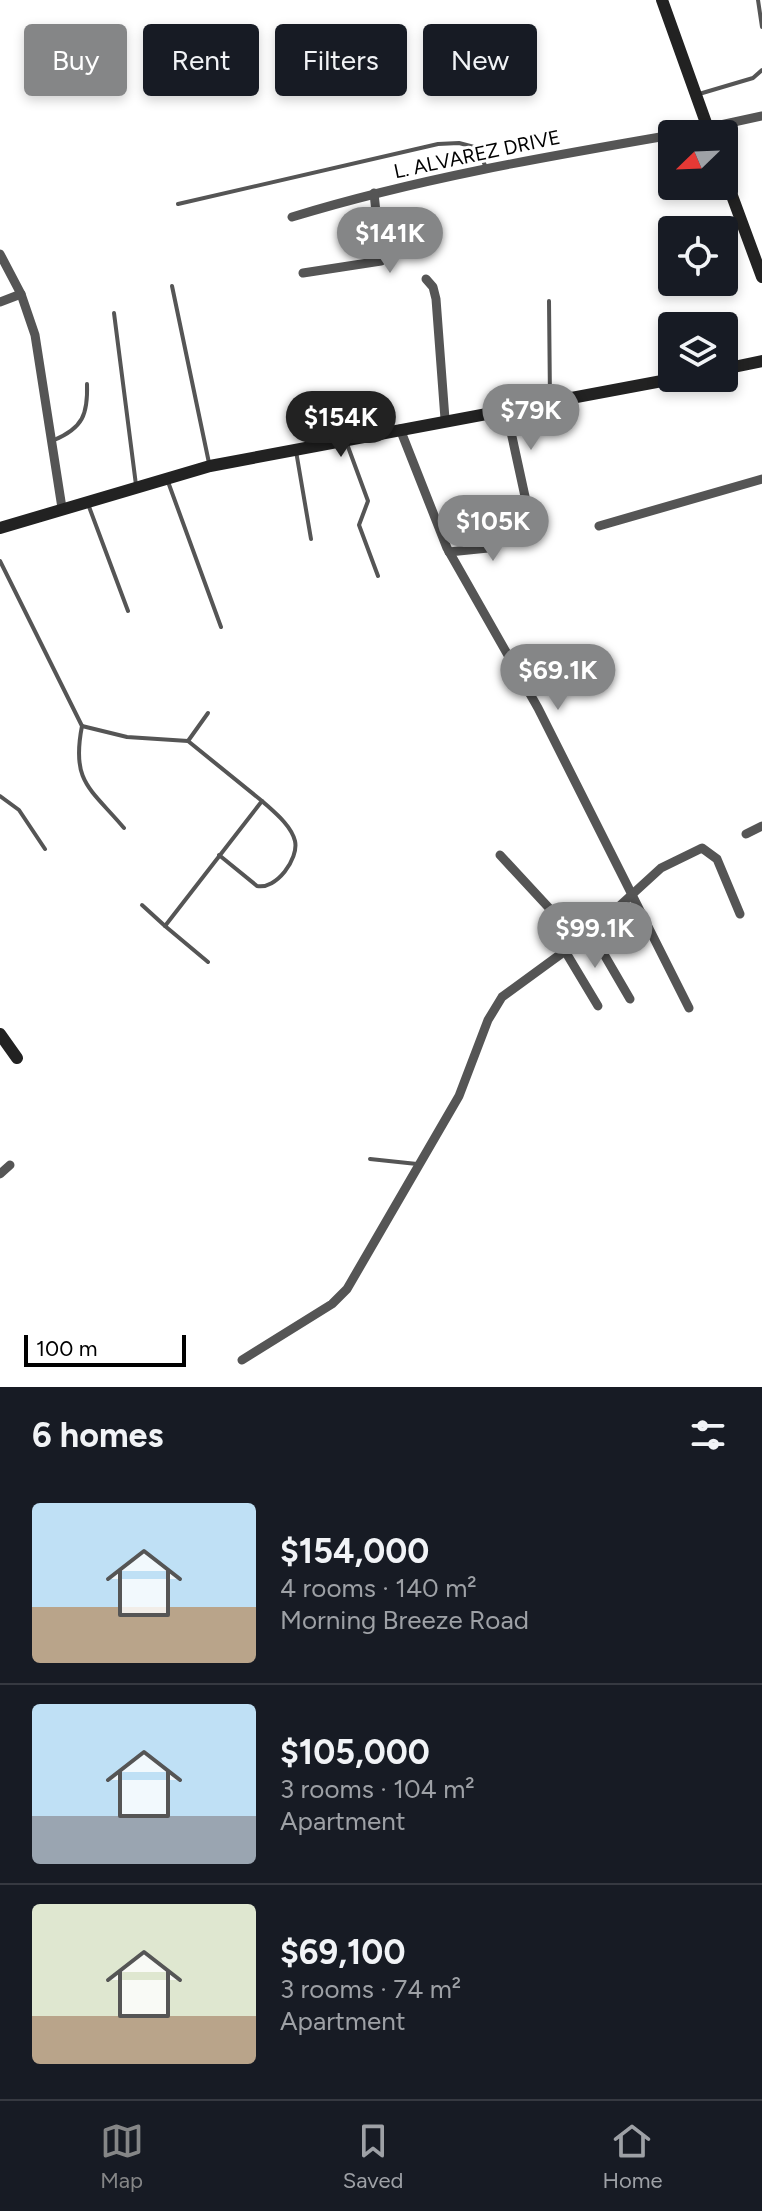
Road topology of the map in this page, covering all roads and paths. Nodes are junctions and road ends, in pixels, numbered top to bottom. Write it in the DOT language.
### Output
graph roads {
  1 [pos="662,0"];
  2 [pos="758,0"];
  3 [pos="762,27"];
  4 [pos="762,70"];
  5 [pos="697,94"];
  6 [pos="762,116"];
  7 [pos="705,120"];
  8 [pos="738,123"];
  9 [pos="658,137"];
  10 [pos="486,168"];
  11 [pos="374,193"];
  12 [pos="734,200"];
  13 [pos="178,204"];
  14 [pos="292,217"];
  15 [pos="0,254"];
  16 [pos="303,273"];
  17 [pos="762,277"];
  18 [pos="426,279"];
  19 [pos="172,286"];
  20 [pos="21,294"];
  21 [pos="549,301"];
  22 [pos="0,302"];
  23 [pos="114,313"];
  24 [pos="762,361"];
  25 [pos="738,366"];
  26 [pos="658,382"];
  27 [pos="87,384"];
  28 [pos="550,403"];
  29 [pos="506,409"];
  30 [pos="445,419"];
  31 [pos="400,429"];
  32 [pos="345,439"];
  33 [pos="52,441"];
  34 [pos="296,449"];
  35 [pos="210,466"];
  36 [pos="166,477"];
  37 [pos="762,479"];
  38 [pos="136,486"];
  39 [pos="87,500"];
  40 [pos="526,501"];
  41 [pos="62,508"];
  42 [pos="599,526"];
  43 [pos="527,527"];
  44 [pos="0,528"];
  45 [pos="311,539"];
  46 [pos="449,552"];
  47 [pos="0,561"];
  48 [pos="378,576"];
  49 [pos="128,611"];
  50 [pos="221,627"];
  51 [pos="208,713"];
  52 [pos="82,726"];
  53 [pos="188,741"];
  54 [pos="0,796"];
  55 [pos="262,801"];
  56 [pos="762,826"];
  57 [pos="124,828"];
  58 [pos="746,834"];
  59 [pos="45,849"];
  60 [pos="219,855"];
  61 [pos="500,855"];
  62 [pos="631,897"];
  63 [pos="142,905"];
  64 [pos="740,914"];
  65 [pos="165,926"];
  66 [pos="591,932"];
  67 [pos="565,951"];
  68 [pos="208,962"];
  69 [pos="630,999"];
  70 [pos="598,1006"];
  71 [pos="689,1008"];
  72 [pos="0,1034"];
  73 [pos="17,1058"];
  74 [pos="370,1159"];
  75 [pos="420,1164"];
  76 [pos="10,1165"];
  77 [pos="0,1174"];
  78 [pos="242,1360"];
  1 -- 5 [label="main road"];
  2 -- 3 [label="lane"];
  4 -- 5 [label="lane"];
  5 -- 7 [label="main road"];
  6 -- 8 [label="street"];
  9 -- 10 [label="street, L. ALVAREZ DRIVE"];
  10 -- 11 [label="street, L. ALVAREZ DRIVE"];
  10 -- 13 [label="lane"];
  11 -- 14 [label="street, L. ALVAREZ DRIVE"];
  11 -- 16 [label="street"];
  12 -- 17 [label="main road"];
  15 -- 20 [label="street"];
  18 -- 30 [label="street"];
  19 -- 35 [label="lane"];
  20 -- 22 [label="street"];
  20 -- 33 [label="street"];
  21 -- 28 [label="lane"];
  23 -- 38 [label="lane"];
  24 -- 25 [label="main road"];
  26 -- 28 [label="main road"];
  27 -- 33 [label="lane"];
  28 -- 29 [label="main road"];
  29 -- 30 [label="main road"];
  29 -- 40 [label="street"];
  30 -- 31 [label="main road"];
  31 -- 32 [label="main road"];
  31 -- 46 [label="street"];
  32 -- 34 [label="main road"];
  32 -- 48 [label="lane"];
  33 -- 41 [label="street"];
  34 -- 35 [label="main road"];
  34 -- 45 [label="lane"];
  35 -- 36 [label="main road"];
  36 -- 38 [label="main road"];
  36 -- 50 [label="lane"];
  37 -- 42 [label="street"];
  38 -- 39 [label="main road"];
  39 -- 41 [label="main road"];
  39 -- 49 [label="lane"];
  41 -- 44 [label="main road"];
  43 -- 46 [label="street"];
  46 -- 62 [label="street"];
  47 -- 52 [label="lane"];
  51 -- 53 [label="lane"];
  52 -- 53 [label="lane"];
  52 -- 57 [label="lane"];
  53 -- 55 [label="lane"];
  54 -- 59 [label="lane"];
  55 -- 60 [label="lane"];
  55 -- 60 [label="lane"];
  56 -- 58 [label="street"];
  60 -- 65 [label="lane"];
  61 -- 66 [label="street"];
  62 -- 64 [label="street"];
  62 -- 66 [label="street"];
  62 -- 71 [label="street"];
  63 -- 65 [label="lane"];
  65 -- 68 [label="lane"];
  66 -- 67 [label="street"];
  66 -- 69 [label="street"];
  67 -- 70 [label="street"];
  67 -- 75 [label="street"];
  72 -- 73 [label="main road"];
  74 -- 75 [label="lane"];
  75 -- 78 [label="street"];
  76 -- 77 [label="street"];
}
